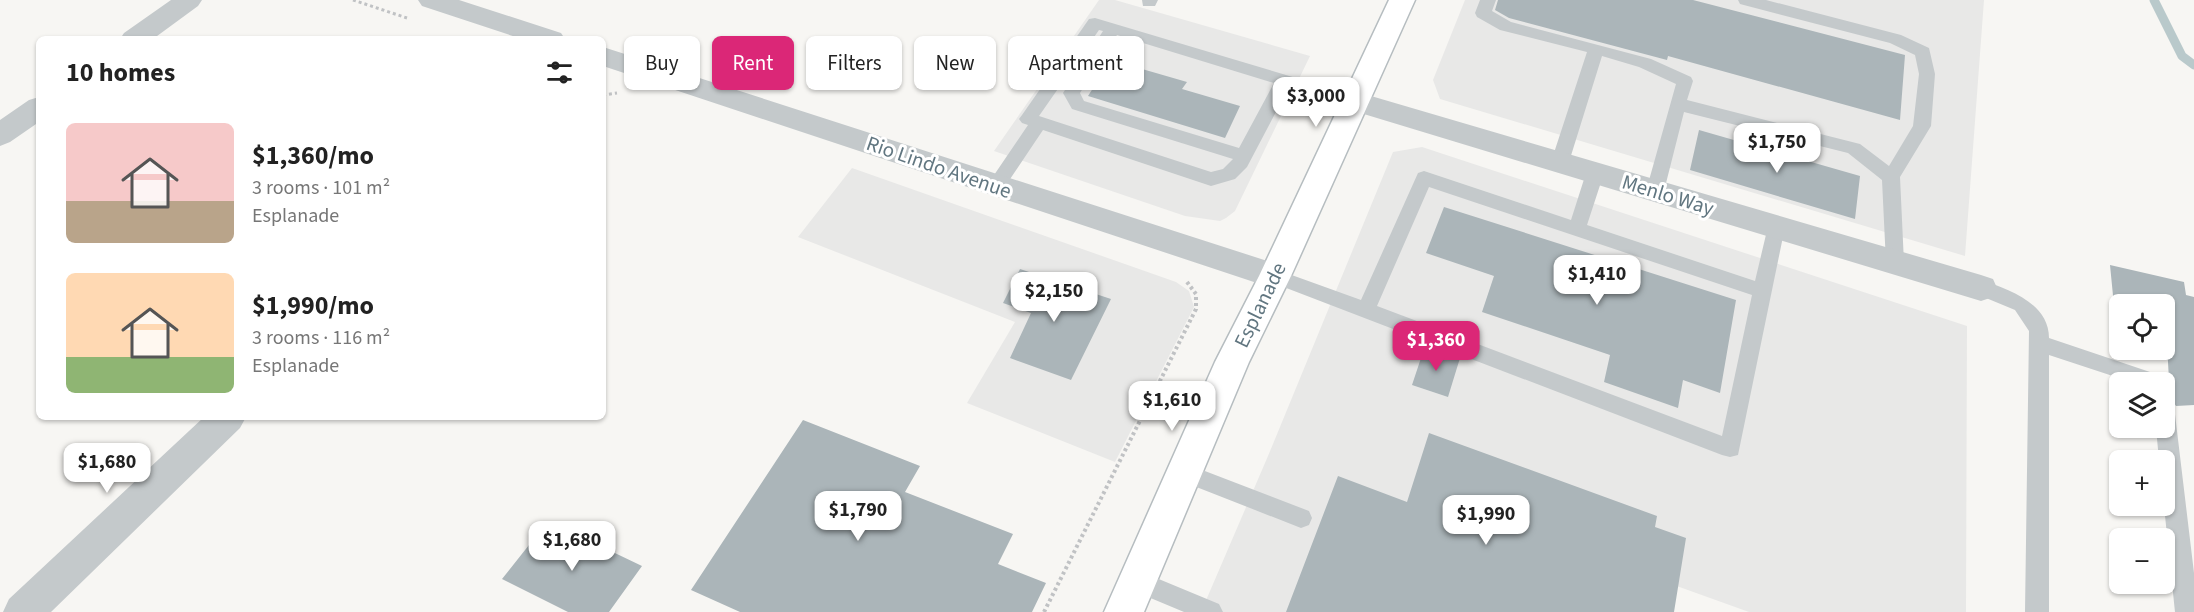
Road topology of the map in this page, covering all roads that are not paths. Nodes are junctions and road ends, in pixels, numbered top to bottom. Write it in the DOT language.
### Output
graph roads {
  1 [pos="189,0"];
  2 [pos="1401,0"];
  3 [pos="1488,0"];
  4 [pos="1746,0"];
  5 [pos="448,2"];
  6 [pos="1113,29"];
  7 [pos="138,36"];
  8 [pos="543,36"];
  9 [pos="1596,49"];
  10 [pos="606,59"];
  11 [pos="1284,80"];
  12 [pos="1354,101"];
  13 [pos="1677,104"];
  14 [pos="36,109"];
  15 [pos="1039,123"];
  16 [pos="0,135"];
  17 [pos="1244,156"];
  18 [pos="1560,162"];
  19 [pos="1594,173"];
  20 [pos="1891,177"];
  21 [pos="996,186"];
  22 [pos="1655,191"];
  23 [pos="1776,227"];
  24 [pos="1577,229"];
  25 [pos="1895,263"];
  26 [pos="1275,276"];
  27 [pos="1981,288"];
  28 [pos="1762,291"];
  29 [pos="1366,310"];
  30 [pos="2039,343"];
  31 [pos="2125,372"];
  32 [pos="225,420"];
  33 [pos="2168,438"];
  34 [pos="1184,472"];
  35 [pos="1301,518"];
  36 [pos="1130,596"];
  37 [pos="23,612"];
  38 [pos="1211,612"];
  39 [pos="2037,612"];
  40 [pos="2187,612"];
  1 -- 7 [label="street"];
  2 -- 12 [label="main road, Esplanade"];
  3 -- 9 [label="lane"];
  4 -- 20 [label="lane"];
  5 -- 8 [label="street"];
  6 -- 11 [label="lane"];
  6 -- 15 [label="lane"];
  6 -- 17 [label="lane"];
  9 -- 13 [label="lane"];
  9 -- 18 [label="lane"];
  10 -- 21 [label="street, Rio Lindo Avenue"];
  11 -- 12 [label="lane"];
  11 -- 17 [label="lane"];
  12 -- 18 [label="street, Menlo Way"];
  12 -- 26 [label="main road, Esplanade"];
  13 -- 20 [label="lane"];
  13 -- 22 [label="lane"];
  14 -- 16 [label="street"];
  15 -- 17 [label="lane"];
  15 -- 21 [label="lane"];
  18 -- 19 [label="street, Menlo Way"];
  19 -- 22 [label="street, Menlo Way"];
  19 -- 24 [label="lane"];
  20 -- 25 [label="lane"];
  21 -- 26 [label="street, Rio Lindo Avenue"];
  22 -- 23 [label="street, Menlo Way"];
  23 -- 25 [label="street, Menlo Way"];
  23 -- 28 [label="lane"];
  24 -- 28 [label="lane"];
  24 -- 29 [label="lane"];
  25 -- 27 [label="street, Menlo Way"];
  26 -- 29 [label="lane"];
  26 -- 34 [label="main road, Esplanade"];
  27 -- 30 [label="lane"];
  28 -- 29 [label="lane"];
  30 -- 31 [label="lane"];
  30 -- 39 [label="lane"];
  32 -- 37 [label="street"];
  33 -- 40 [label="lane"];
  34 -- 35 [label="lane"];
  34 -- 36 [label="main road, Esplanade"];
  36 -- 38 [label="lane"];
}
